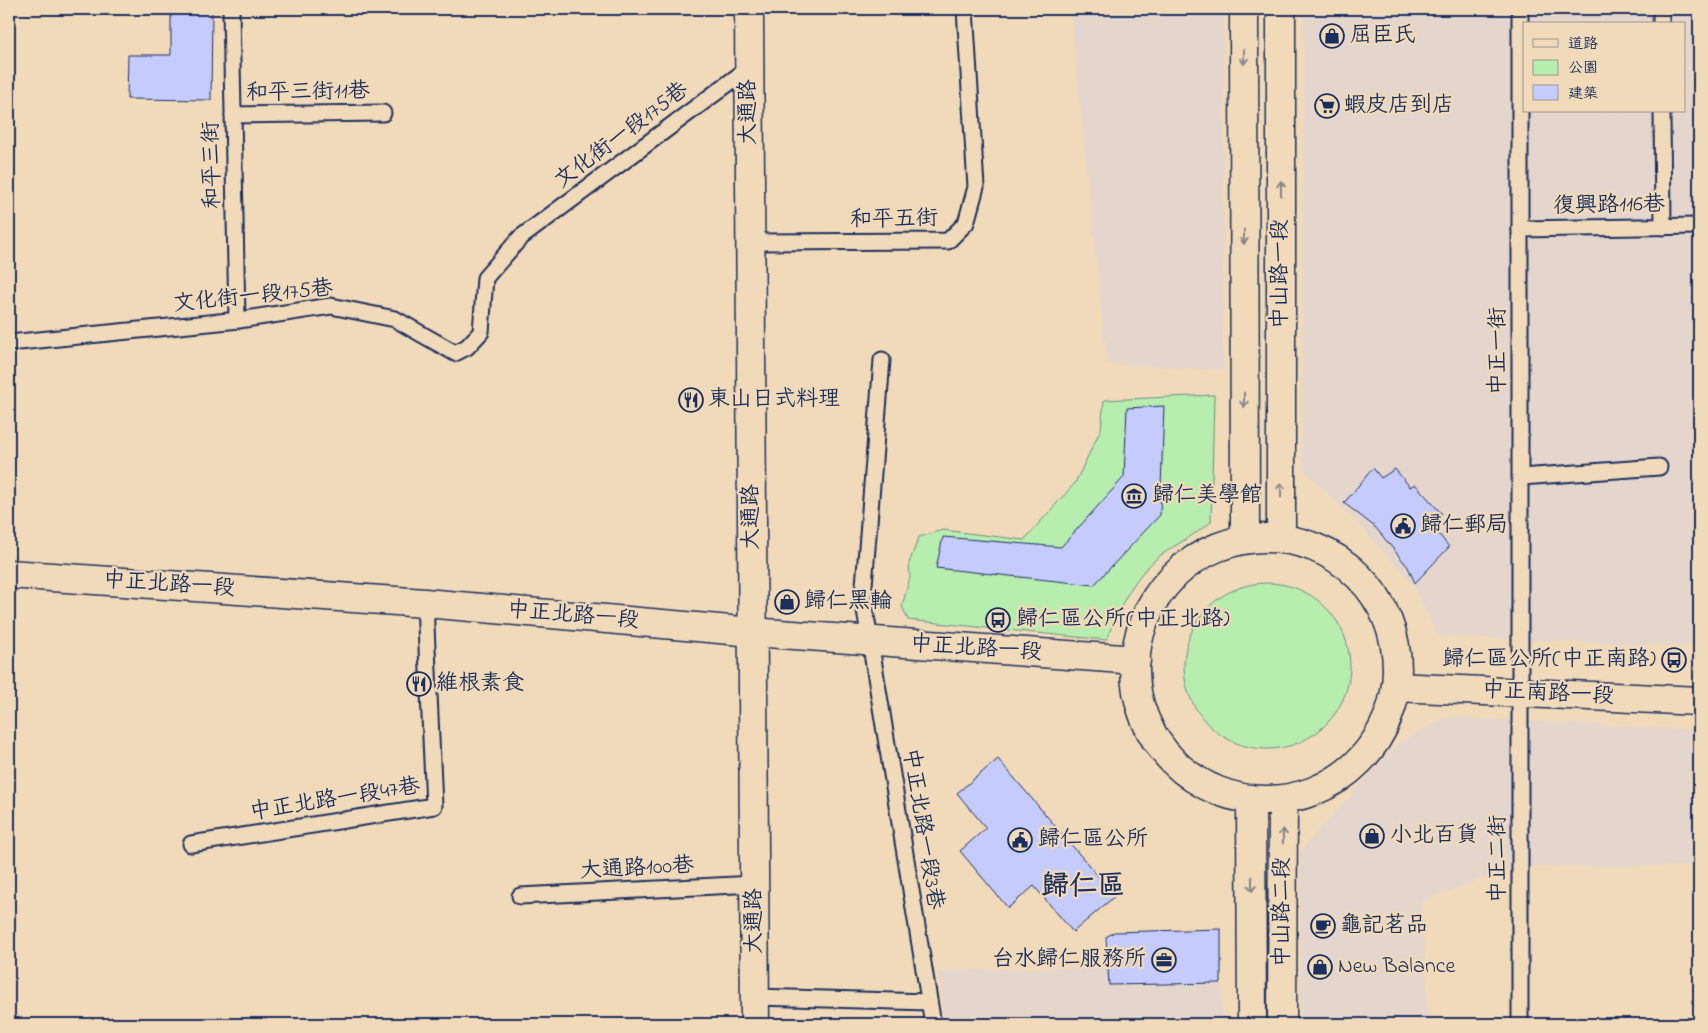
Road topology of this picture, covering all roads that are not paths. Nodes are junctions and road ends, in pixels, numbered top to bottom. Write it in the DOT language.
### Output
graph roads {
  1 [pos="231,9"];
  2 [pos="749,9"];
  3 [pos="965,9"];
  4 [pos="1244,9"];
  5 [pos="1281,9"];
  6 [pos="1520,9"];
  7 [pos="1661,9"];
  8 [pos="1661,22"];
  9 [pos="749,68"];
  10 [pos="1662,112"];
  11 [pos="383,113"];
  12 [pos="233,115"];
  13 [pos="1663,226"];
  14 [pos="1699,226"];
  15 [pos="1520,229"];
  16 [pos="750,242"];
  17 [pos="237,320"];
  18 [pos="9,343"];
  19 [pos="882,360"];
  20 [pos="1659,467"];
  21 [pos="1520,477"];
  22 [pos="1245,539"];
  23 [pos="1281,539"];
  24 [pos="9,574"];
  25 [pos="425,603"];
  26 [pos="753,632"];
  27 [pos="870,641"];
  28 [pos="1136,660"];
  29 [pos="1396,687"];
  30 [pos="1520,693"];
  31 [pos="1699,701"];
  32 [pos="1251,800"];
  33 [pos="1283,800"];
  34 [pos="191,844"];
  35 [pos="755,884"];
  36 [pos="520,896"];
  37 [pos="755,998"];
  38 [pos="929,1002"];
  39 [pos="755,1024"];
  40 [pos="933,1024"];
  41 [pos="1252,1024"];
  42 [pos="1282,1024"];
  43 [pos="1520,1024"];
  1 -- 12 [label="lane, 和平三街"];
  2 -- 9 [label="street, 大通路"];
  3 -- 16 [label="lane, 和平五街"];
  4 -- 22 [label="street, 中山路一段, one-way"];
  23 -- 5 [label="street, 中山路一段, one-way"];
  6 -- 15 [label="lane, 中正一街"];
  7 -- 8 [label="lane"];
  9 -- 16 [label="street, 大通路"];
  9 -- 17 [label="lane, 文化街一段175巷"];
  10 -- 13 [label="lane"];
  11 -- 12 [label="lane, 和平三街11巷"];
  12 -- 17 [label="lane, 和平三街"];
  13 -- 14 [label="lane, 復興路116巷"];
  13 -- 15 [label="lane, 復興路116巷"];
  15 -- 21 [label="lane, 中正一街"];
  16 -- 26 [label="street, 大通路"];
  17 -- 18 [label="lane, 文化街一段175巷"];
  19 -- 27 [label="lane, 中正北路一段3巷"];
  20 -- 21 [label="lane"];
  21 -- 30 [label="lane, 中正一街"];
  22 -- 23 [label="street"];
  22 -- 28 [label="street"];
  23 -- 29 [label="street"];
  24 -- 25 [label="street, 中正北路一段"];
  25 -- 26 [label="street, 中正北路一段"];
  25 -- 34 [label="lane, 中正北路一段47巷"];
  26 -- 27 [label="street, 中正北路一段"];
  26 -- 35 [label="street, 大通路"];
  27 -- 28 [label="street, 中正北路一段"];
  27 -- 38 [label="lane, 中正北路一段3巷"];
  28 -- 32 [label="street"];
  29 -- 30 [label="street, 中正南路一段"];
  29 -- 33 [label="street"];
  30 -- 31 [label="street, 中正南路一段"];
  30 -- 43 [label="lane, 中正二街"];
  32 -- 33 [label="street"];
  32 -- 41 [label="street, 中山路二段, one-way"];
  42 -- 33 [label="street, 中山路二段, one-way"];
  35 -- 36 [label="lane, 大通路100巷"];
  35 -- 37 [label="street, 大通路"];
  37 -- 38 [label="lane"];
  37 -- 39 [label="street, 大通路"];
  38 -- 40 [label="lane, 中正北路一段3巷"];
}
